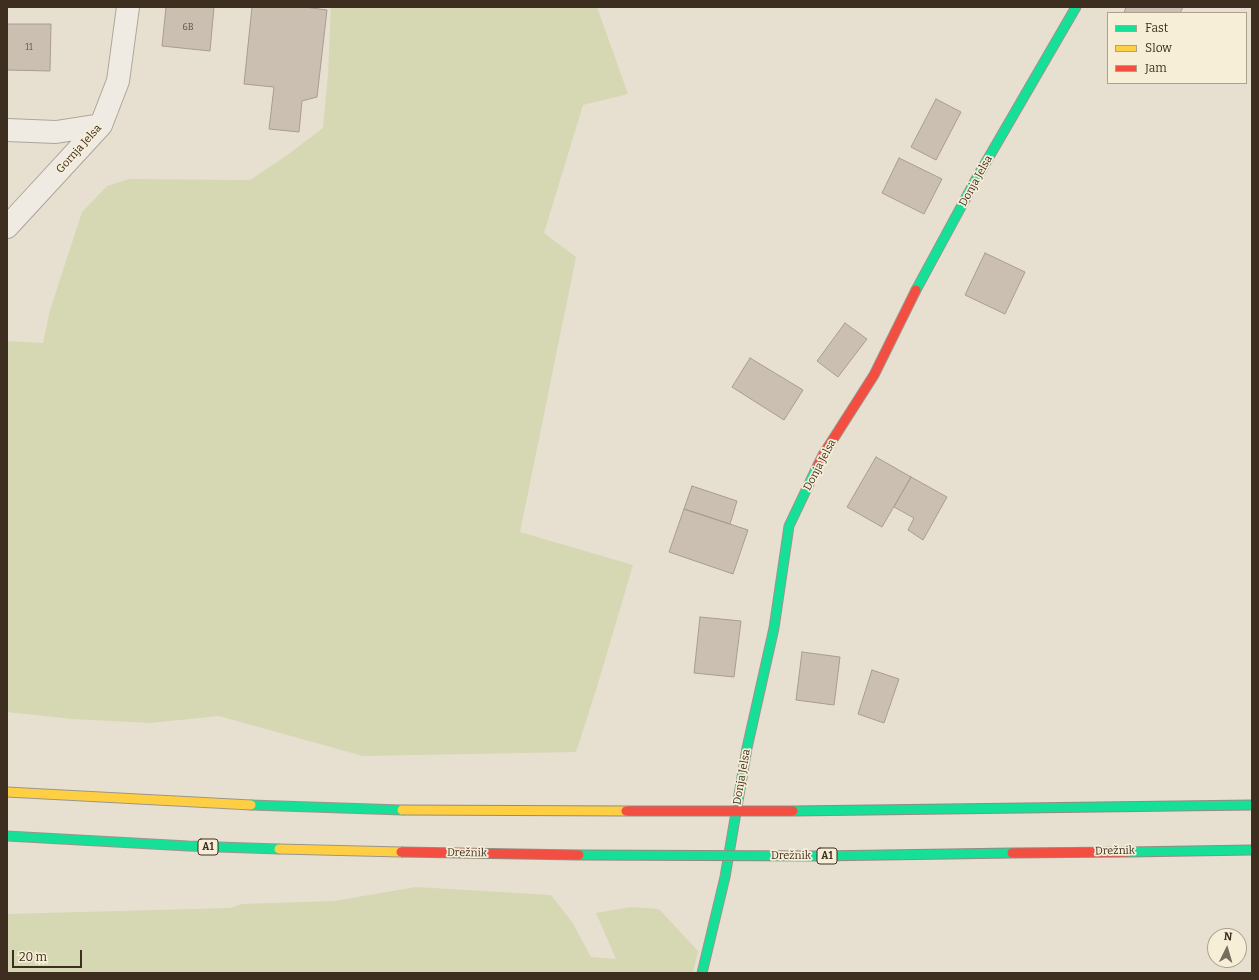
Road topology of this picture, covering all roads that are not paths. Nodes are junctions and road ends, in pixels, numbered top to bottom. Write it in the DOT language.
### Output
graph roads {
  1 [pos="128,7"];
  2 [pos="1076,7"];
  3 [pos="101,125"];
  4 [pos="7,130"];
  5 [pos="7,227"];
  6 [pos="7,792"];
  7 [pos="1252,805"];
  8 [pos="7,836"];
  9 [pos="1252,850"];
  10 [pos="702,973"];
  1 -- 3 [label="street, Gornja Jelsa"];
  2 -- 10 [label="main road, Donja Jelsa"];
  3 -- 4 [label="street"];
  3 -- 5 [label="street, Gornja Jelsa"];
  6 -- 7 [label="main road, bridge"];
  8 -- 9 [label="main road, Drežnik / A1, bridge"];
}
